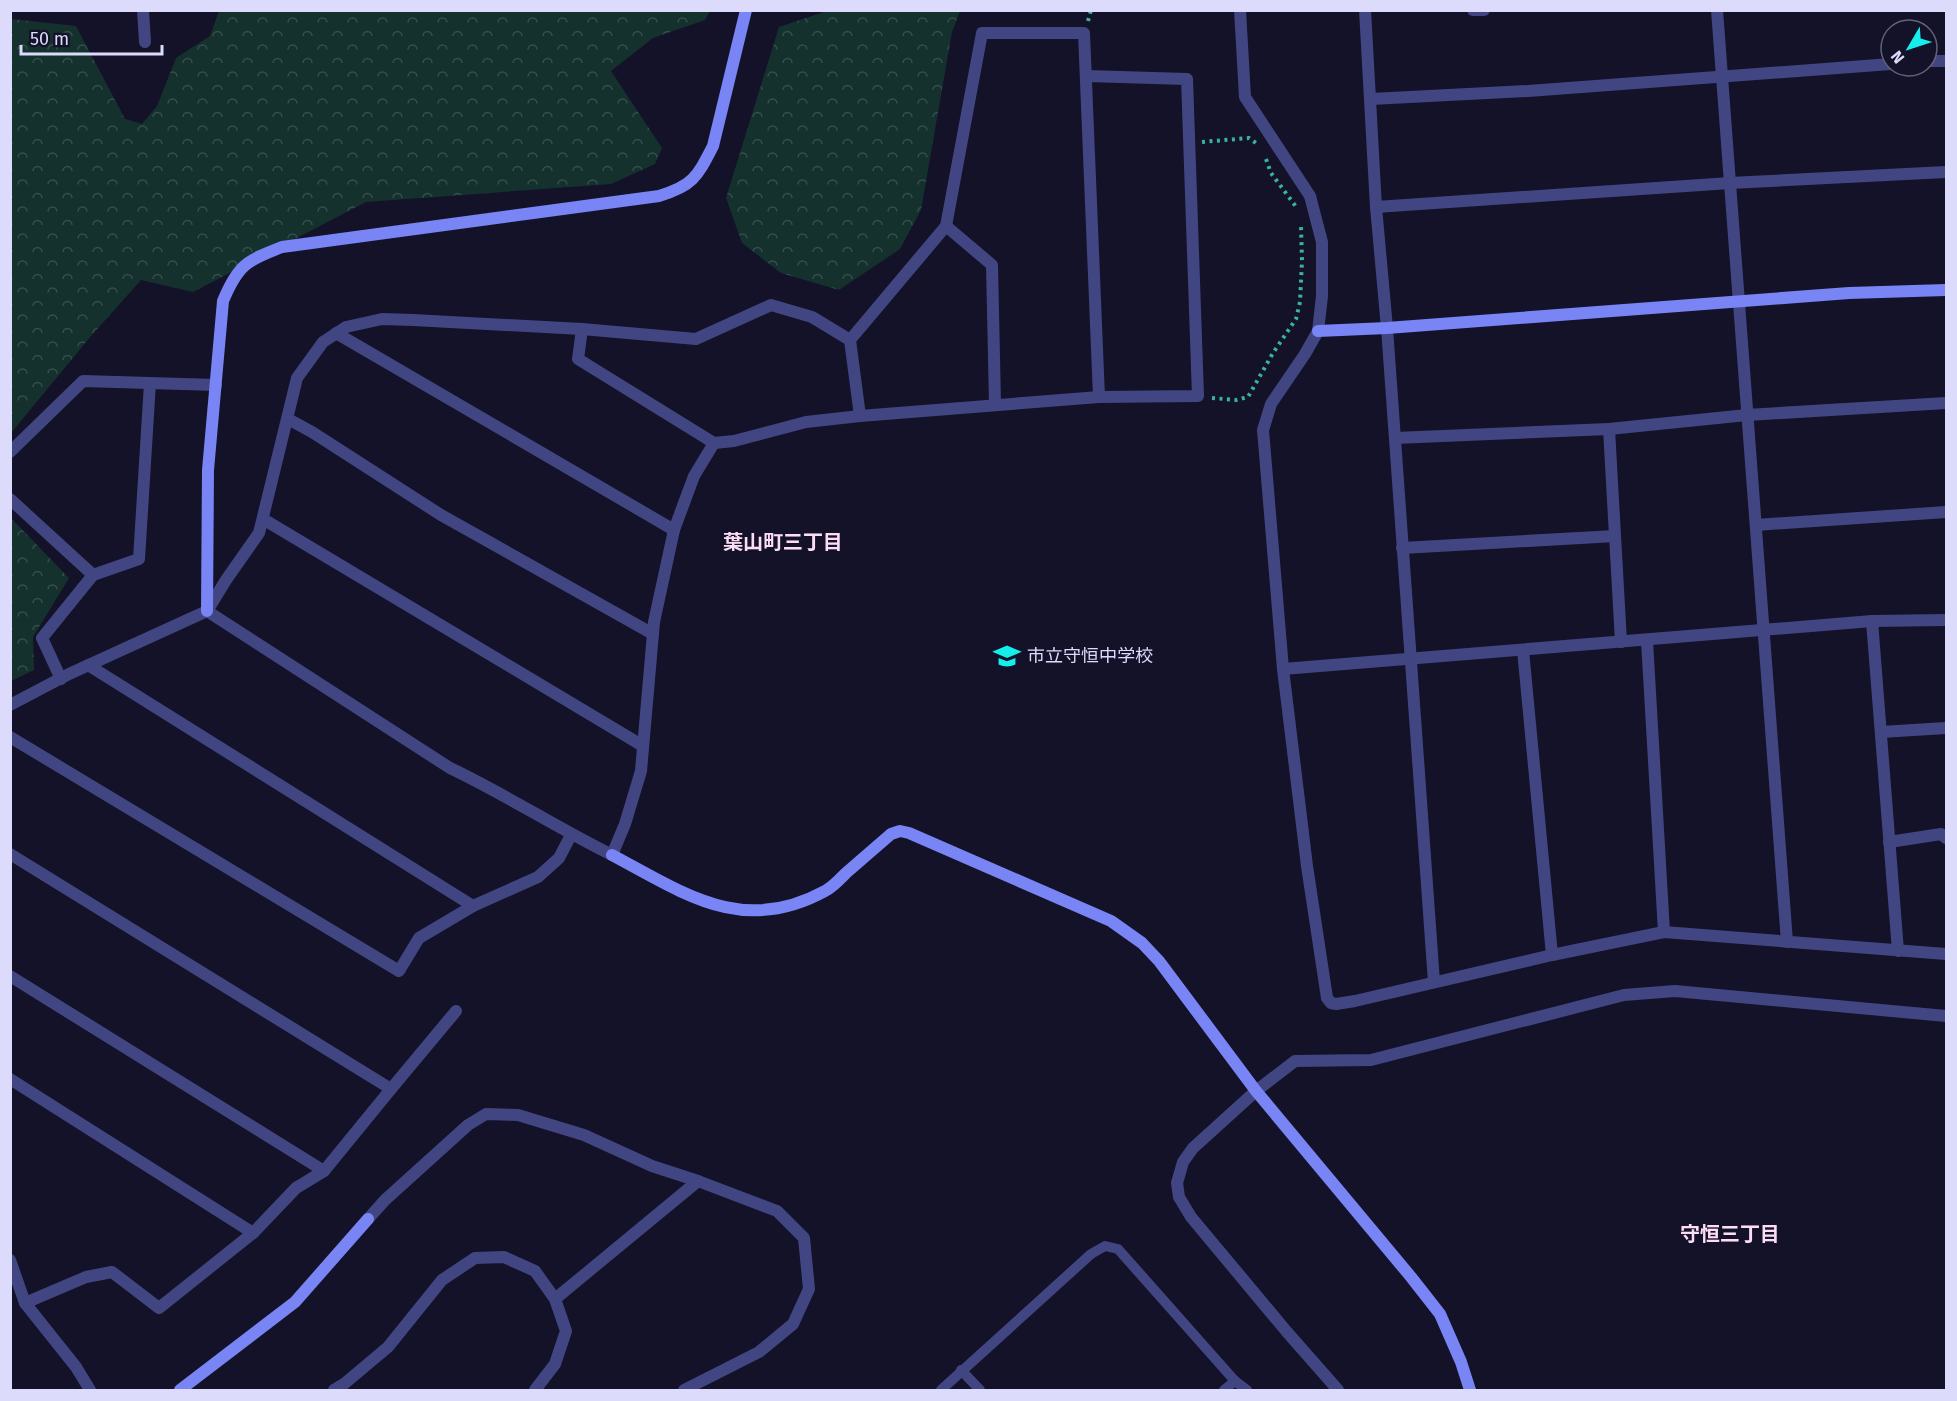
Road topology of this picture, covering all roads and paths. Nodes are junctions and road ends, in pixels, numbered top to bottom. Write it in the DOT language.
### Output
graph roads {
  1 [pos="143,10"];
  2 [pos="746,10"];
  3 [pos="1240,10"];
  4 [pos="1365,10"];
  5 [pos="1473,10"];
  6 [pos="1484,10"];
  7 [pos="1717,10"];
  8 [pos="145,42"];
  9 [pos="1879,65"];
  10 [pos="1722,75"];
  11 [pos="1086,76"];
  12 [pos="1371,99"];
  13 [pos="1190,143"];
  14 [pos="1262,148"];
  15 [pos="1265,156"];
  16 [pos="1947,172"];
  17 [pos="1730,183"];
  18 [pos="1376,207"];
  19 [pos="1299,216"];
  20 [pos="945,225"];
  21 [pos="1301,225"];
  22 [pos="1947,290"];
  23 [pos="1739,300"];
  24 [pos="1387,328"];
  25 [pos="582,329"];
  26 [pos="1318,330"];
  27 [pos="336,333"];
  28 [pos="850,340"];
  29 [pos="150,383"];
  30 [pos="216,385"];
  31 [pos="1198,396"];
  32 [pos="1099,397"];
  33 [pos="1947,403"];
  34 [pos="995,404"];
  35 [pos="1748,415"];
  36 [pos="860,416"];
  37 [pos="288,419"];
  38 [pos="1609,429"];
  39 [pos="1395,438"];
  40 [pos="714,442"];
  41 [pos="10,452"];
  42 [pos="10,499"];
  43 [pos="1947,512"];
  44 [pos="263,519"];
  45 [pos="1756,525"];
  46 [pos="674,530"];
  47 [pos="1615,536"];
  48 [pos="1402,548"];
  49 [pos="93,575"];
  50 [pos="207,611"];
  51 [pos="1947,620"];
  52 [pos="1872,621"];
  53 [pos="1763,630"];
  54 [pos="653,634"];
  55 [pos="1647,641"];
  56 [pos="1621,642"];
  57 [pos="1523,650"];
  58 [pos="1410,659"];
  59 [pos="88,665"];
  60 [pos="1283,669"];
  61 [pos="61,679"];
  62 [pos="10,705"];
  63 [pos="1947,728"];
  64 [pos="1881,732"];
  65 [pos="10,737"];
  66 [pos="643,746"];
  67 [pos="571,835"];
  68 [pos="1947,838"];
  69 [pos="1889,842"];
  70 [pos="10,854"];
  71 [pos="612,855"];
  72 [pos="473,906"];
  73 [pos="1664,932"];
  74 [pos="1787,942"];
  75 [pos="1898,951"];
  76 [pos="1947,954"];
  77 [pos="1552,955"];
  78 [pos="10,976"];
  79 [pos="1434,982"];
  80 [pos="456,1011"];
  81 [pos="1947,1016"];
  82 [pos="10,1079"];
  83 [pos="390,1089"];
  84 [pos="1257,1091"];
  85 [pos="324,1171"];
  86 [pos="698,1180"];
  87 [pos="254,1233"];
  88 [pos="10,1260"];
  89 [pos="555,1299"];
  90 [pos="26,1303"];
  91 [pos="961,1370"];
  92 [pos="1235,1381"];
  93 [pos="90,1390"];
  94 [pos="180,1390"];
  95 [pos="334,1390"];
  96 [pos="535,1390"];
  97 [pos="684,1390"];
  98 [pos="941,1390"];
  99 [pos="980,1390"];
  100 [pos="1224,1390"];
  101 [pos="1247,1390"];
  102 [pos="1338,1390"];
  103 [pos="1470,1390"];
  1 -- 8 [label="street"];
  2 -- 30 [label="street"];
  3 -- 26 [label="street"];
  4 -- 12 [label="street"];
  5 -- 6 [label="street"];
  7 -- 10 [label="street"];
  9 -- 10 [label="street"];
  10 -- 12 [label="street"];
  10 -- 17 [label="street"];
  11 -- 13 [label="street"];
  11 -- 20 [label="street"];
  11 -- 32 [label="street"];
  12 -- 18 [label="street"];
  13 -- 14 [label="path"];
  13 -- 31 [label="street"];
  15 -- 19 [label="path"];
  16 -- 17 [label="street"];
  17 -- 18 [label="street"];
  17 -- 23 [label="street"];
  18 -- 24 [label="street"];
  20 -- 28 [label="street"];
  20 -- 34 [label="street"];
  21 -- 31 [label="path"];
  22 -- 23 [label="street"];
  23 -- 24 [label="street"];
  23 -- 35 [label="street"];
  24 -- 26 [label="street"];
  24 -- 39 [label="street"];
  25 -- 27 [label="street"];
  25 -- 28 [label="street"];
  25 -- 40 [label="street"];
  26 -- 60 [label="street"];
  27 -- 37 [label="street"];
  27 -- 46 [label="street"];
  28 -- 36 [label="street"];
  29 -- 30 [label="street"];
  29 -- 41 [label="street"];
  29 -- 49 [label="street"];
  30 -- 50 [label="street"];
  31 -- 32 [label="street"];
  32 -- 34 [label="street"];
  33 -- 35 [label="street"];
  34 -- 36 [label="street"];
  35 -- 38 [label="street"];
  35 -- 45 [label="street"];
  36 -- 40 [label="street"];
  37 -- 44 [label="street"];
  37 -- 54 [label="street"];
  38 -- 39 [label="street"];
  38 -- 47 [label="street"];
  39 -- 48 [label="street"];
  40 -- 46 [label="street"];
  42 -- 49 [label="street"];
  43 -- 45 [label="street"];
  44 -- 50 [label="street"];
  44 -- 66 [label="street"];
  45 -- 53 [label="street"];
  46 -- 54 [label="street"];
  47 -- 48 [label="street"];
  47 -- 56 [label="street"];
  48 -- 58 [label="street"];
  49 -- 61 [label="street"];
  50 -- 59 [label="street"];
  50 -- 67 [label="street"];
  51 -- 52 [label="street"];
  52 -- 53 [label="street"];
  52 -- 64 [label="street"];
  53 -- 55 [label="street"];
  53 -- 74 [label="street"];
  54 -- 66 [label="street"];
  55 -- 56 [label="street"];
  55 -- 73 [label="street"];
  56 -- 57 [label="street"];
  57 -- 58 [label="street"];
  57 -- 77 [label="street"];
  58 -- 60 [label="street"];
  58 -- 79 [label="street"];
  59 -- 61 [label="street"];
  59 -- 72 [label="street"];
  60 -- 79 [label="street"];
  61 -- 62 [label="street"];
  63 -- 64 [label="street"];
  64 -- 69 [label="street"];
  65 -- 72 [label="street"];
  66 -- 71 [label="street"];
  67 -- 71 [label="street"];
  67 -- 72 [label="street"];
  68 -- 69 [label="street"];
  69 -- 75 [label="street"];
  70 -- 83 [label="street"];
  71 -- 84 [label="street"];
  73 -- 74 [label="street"];
  73 -- 77 [label="street"];
  74 -- 75 [label="street"];
  75 -- 76 [label="street"];
  77 -- 79 [label="street"];
  78 -- 85 [label="street"];
  80 -- 83 [label="street"];
  81 -- 84 [label="street"];
  82 -- 87 [label="street"];
  83 -- 85 [label="street"];
  84 -- 102 [label="street"];
  84 -- 103 [label="street"];
  85 -- 87 [label="street"];
  86 -- 89 [label="street"];
  86 -- 94 [label="street"];
  86 -- 97 [label="street"];
  87 -- 90 [label="street"];
  88 -- 90 [label="street"];
  89 -- 95 [label="street"];
  89 -- 96 [label="street"];
  90 -- 93 [label="street"];
  91 -- 92 [label="lane"];
  91 -- 98 [label="lane"];
  91 -- 99 [label="lane"];
  92 -- 100 [label="lane"];
  92 -- 101 [label="lane"];
}
